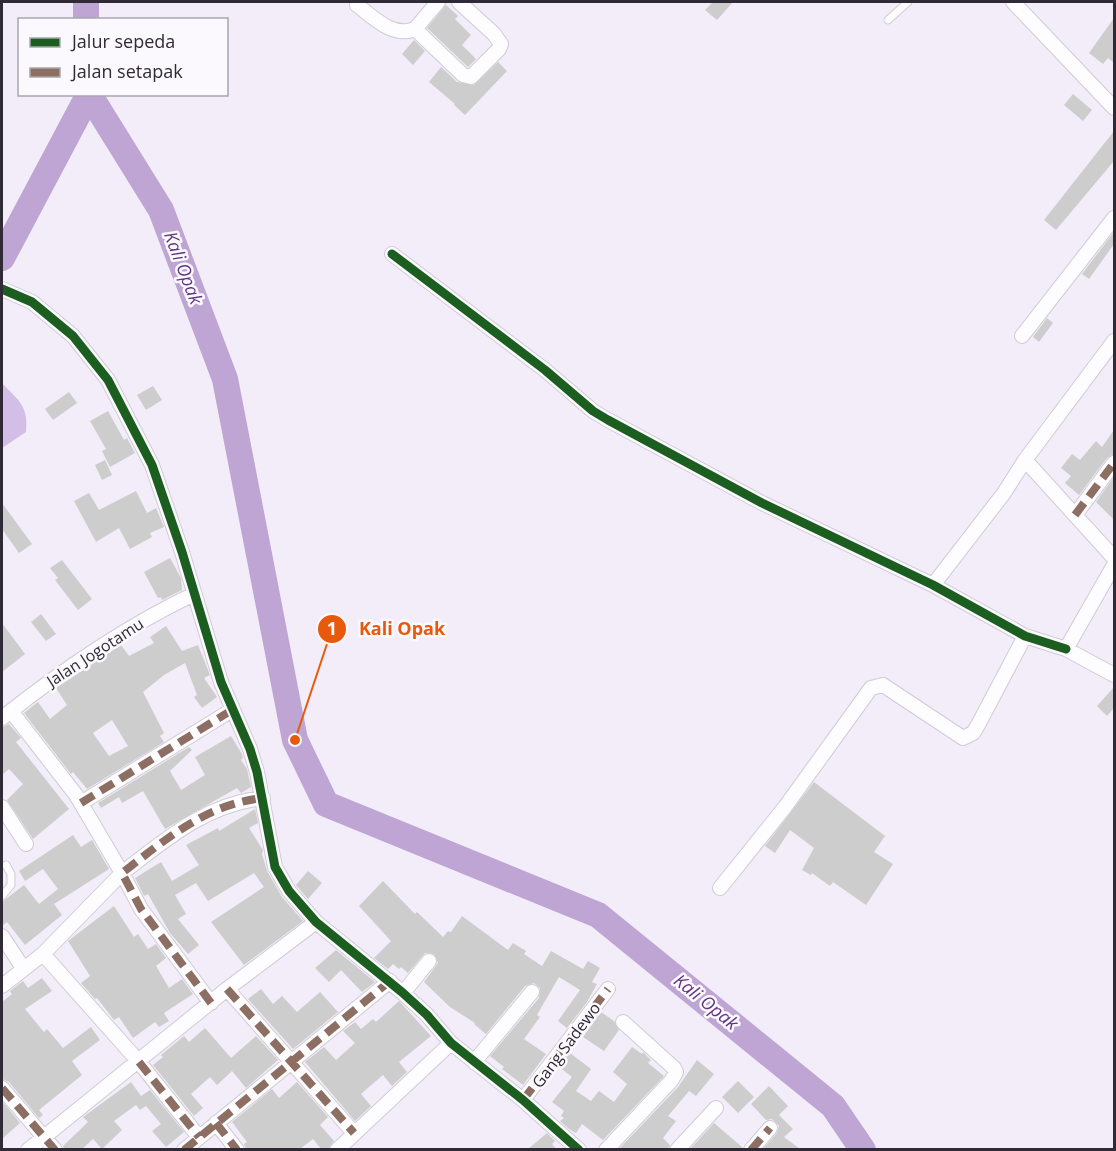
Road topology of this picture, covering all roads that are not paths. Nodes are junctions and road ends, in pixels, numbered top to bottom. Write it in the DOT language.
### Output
graph roads {
  1 [pos="438,2"];
  2 [pos="459,2"];
  3 [pos="908,2"];
  4 [pos="1013,2"];
  5 [pos="357,5"];
  6 [pos="888,20"];
  7 [pos="415,29"];
  8 [pos="1114,108"];
  9 [pos="1114,218"];
  10 [pos="392,254"];
  11 [pos="2,289"];
  12 [pos="1022,336"];
  13 [pos="1114,341"];
  14 [pos="1025,460"];
  15 [pos="1114,464"];
  16 [pos="1075,514"];
  17 [pos="1114,558"];
  18 [pos="1114,565"];
  19 [pos="933,585"];
  20 [pos="194,594"];
  21 [pos="1025,636"];
  22 [pos="1066,649"];
  23 [pos="1114,675"];
  24 [pos="232,710"];
  25 [pos="6,714"];
  26 [pos="263,798"];
  27 [pos="81,803"];
  28 [pos="2,807"];
  29 [pos="26,844"];
  30 [pos="6,865"];
  31 [pos="122,873"];
  32 [pos="720,888"];
  33 [pos="2,896"];
  34 [pos="316,922"];
  35 [pos="2,936"];
  36 [pos="43,954"];
  37 [pos="429,961"];
  38 [pos="23,968"];
  39 [pos="390,981"];
  40 [pos="2,986"];
  41 [pos="227,989"];
  42 [pos="608,989"];
  43 [pos="532,992"];
  44 [pos="403,993"];
  45 [pos="211,1003"];
  46 [pos="623,1022"];
  47 [pos="450,1042"];
  48 [pos="291,1061"];
  49 [pos="139,1062"];
  50 [pos="474,1062"];
  51 [pos="2,1089"];
  52 [pos="523,1100"];
  53 [pos="716,1108"];
  54 [pos="216,1123"];
  55 [pos="770,1128"];
  56 [pos="354,1133"];
  57 [pos="44,1137"];
  58 [pos="199,1137"];
  59 [pos="28,1149"];
  60 [pos="55,1149"];
  61 [pos="183,1149"];
  62 [pos="237,1149"];
  63 [pos="337,1149"];
  64 [pos="579,1149"];
  65 [pos="606,1149"];
  66 [pos="677,1149"];
  67 [pos="751,1149"];
  1 -- 7 [label="street"];
  2 -- 7 [label="street"];
  3 -- 6 [label="lane"];
  4 -- 8 [label="street"];
  5 -- 7 [label="street"];
  9 -- 12 [label="street"];
  10 -- 19 [label="street"];
  11 -- 20 [label="street"];
  13 -- 14 [label="street"];
  14 -- 16 [label="street"];
  14 -- 19 [label="street"];
  15 -- 16 [label="street"];
  16 -- 17 [label="street"];
  18 -- 22 [label="street"];
  19 -- 21 [label="street"];
  20 -- 24 [label="street"];
  20 -- 25 [label="street, Jalan Jogotamu"];
  21 -- 22 [label="street"];
  21 -- 32 [label="street"];
  22 -- 23 [label="street"];
  24 -- 26 [label="street"];
  24 -- 27 [label="street"];
  25 -- 27 [label="street"];
  26 -- 31 [label="street"];
  26 -- 34 [label="street"];
  27 -- 31 [label="street"];
  28 -- 29 [label="street"];
  30 -- 33 [label="lane"];
  31 -- 36 [label="street"];
  31 -- 45 [label="street"];
  34 -- 39 [label="street"];
  34 -- 41 [label="street"];
  35 -- 38 [label="street"];
  36 -- 38 [label="street"];
  36 -- 49 [label="street"];
  37 -- 44 [label="street"];
  38 -- 40 [label="street"];
  39 -- 44 [label="street"];
  39 -- 48 [label="street"];
  41 -- 45 [label="street"];
  41 -- 48 [label="street"];
  42 -- 52 [label="street, Gang Sadewo"];
  43 -- 50 [label="street"];
  44 -- 47 [label="street"];
  45 -- 49 [label="street"];
  46 -- 65 [label="street"];
  47 -- 50 [label="street"];
  47 -- 56 [label="street"];
  48 -- 54 [label="street"];
  48 -- 56 [label="street"];
  49 -- 57 [label="street"];
  49 -- 58 [label="street"];
  50 -- 52 [label="street"];
  51 -- 57 [label="street"];
  52 -- 64 [label="street"];
  53 -- 66 [label="street"];
  54 -- 58 [label="street"];
  54 -- 62 [label="street"];
  55 -- 67 [label="street"];
  56 -- 63 [label="street"];
  57 -- 59 [label="street"];
  57 -- 60 [label="street"];
  58 -- 61 [label="street"];
}
